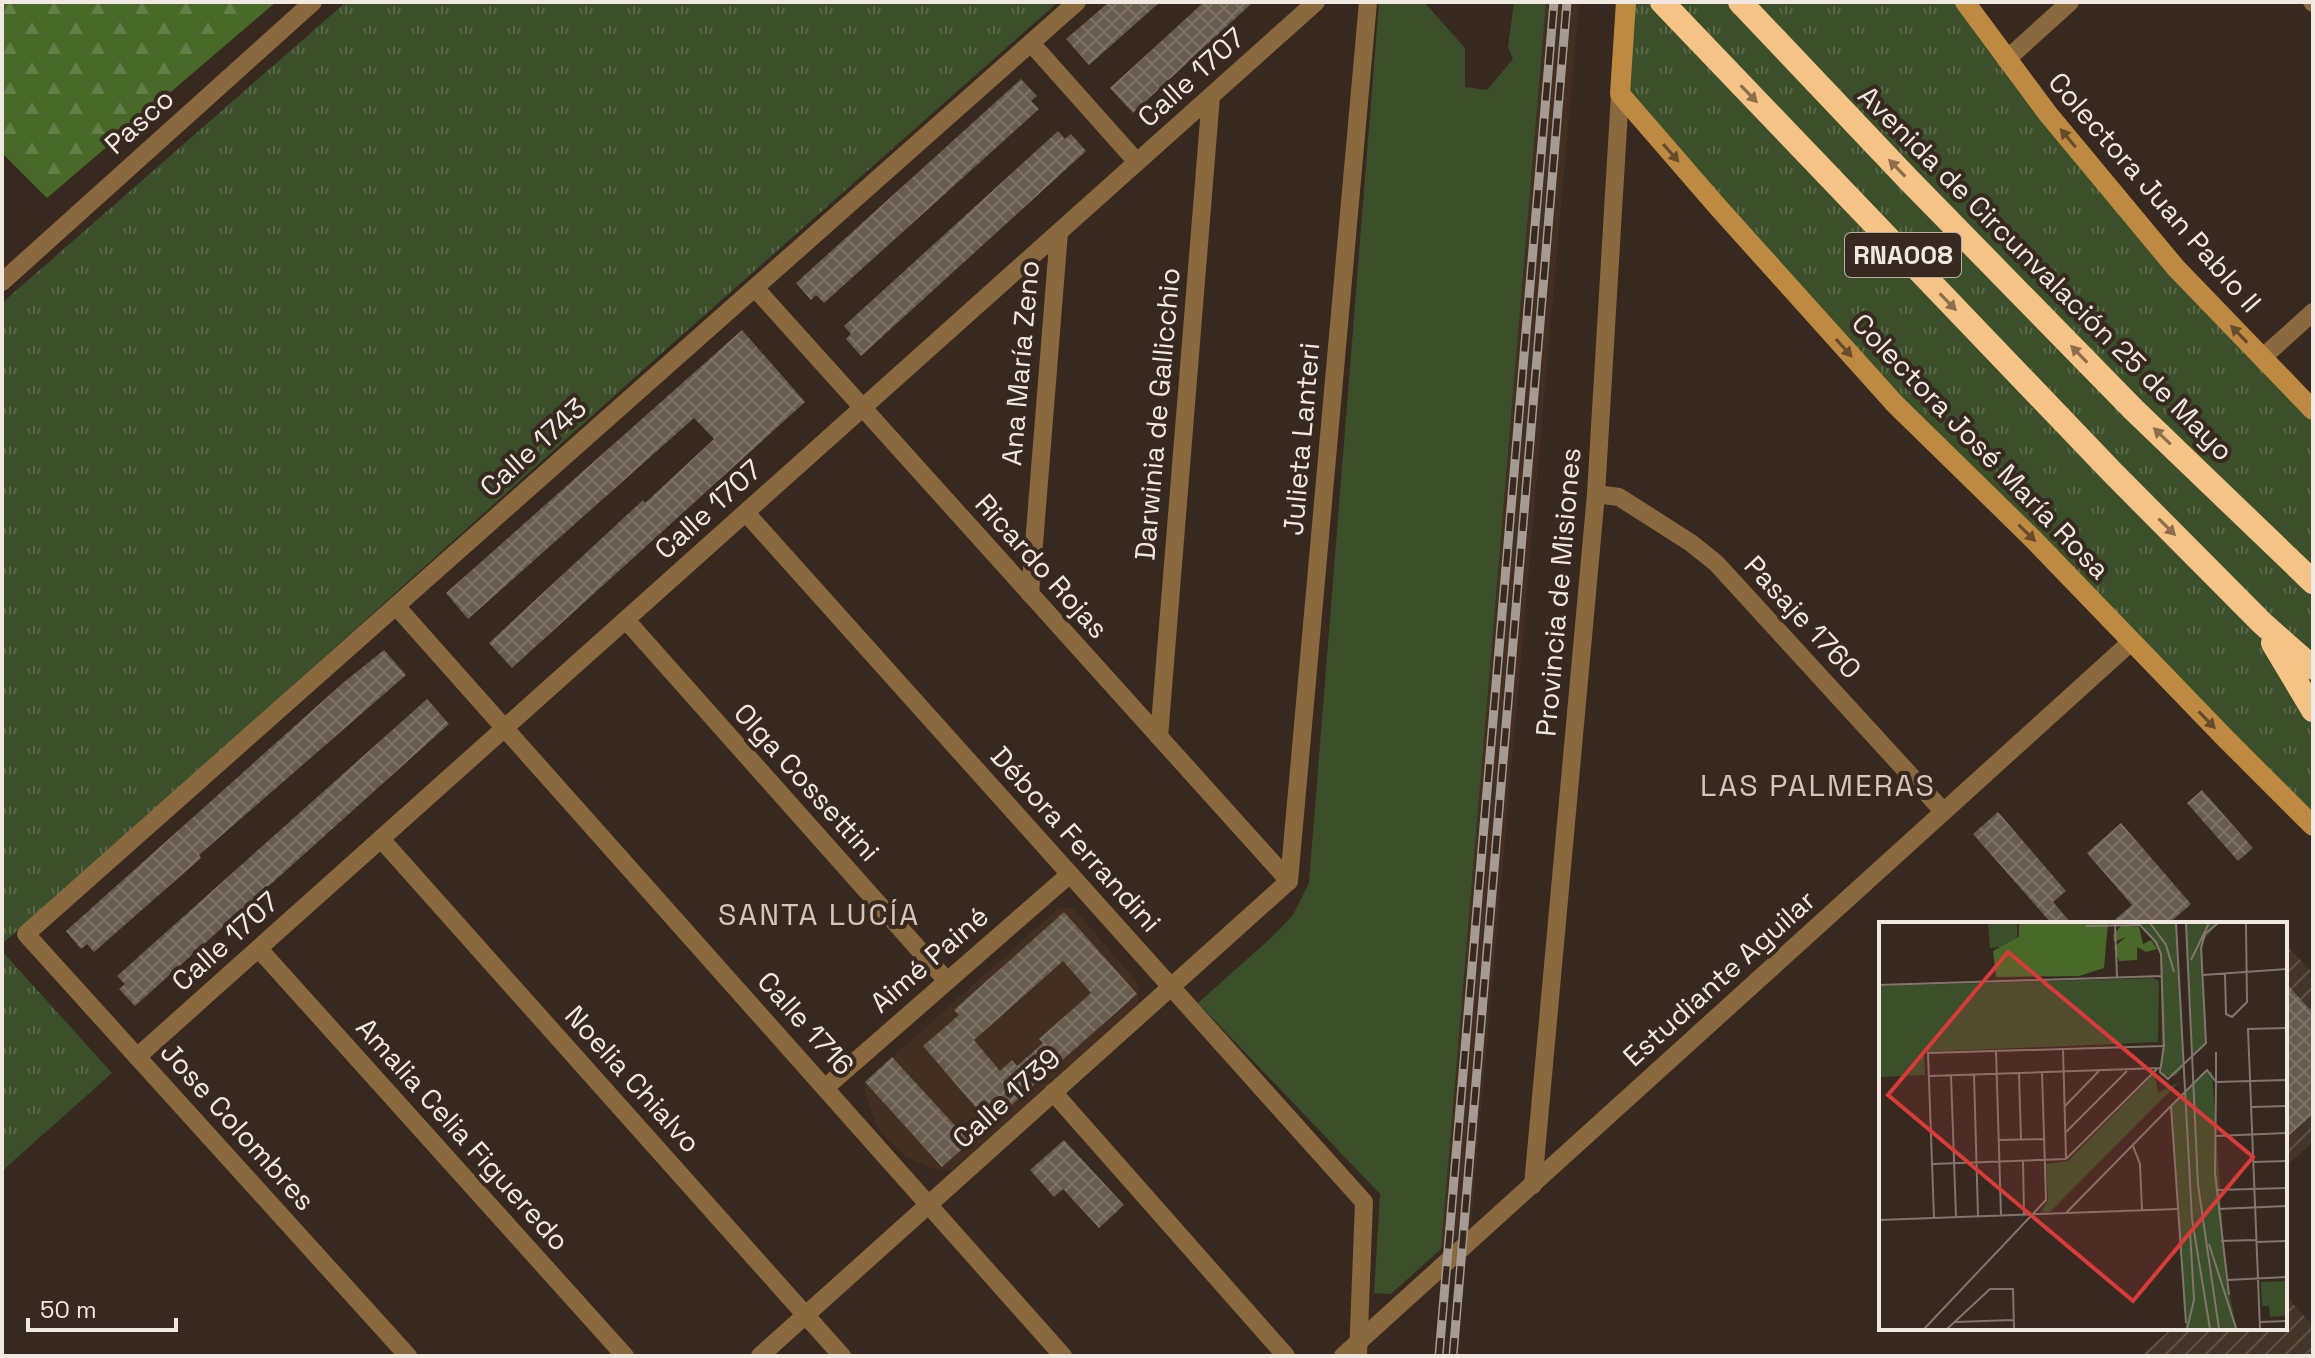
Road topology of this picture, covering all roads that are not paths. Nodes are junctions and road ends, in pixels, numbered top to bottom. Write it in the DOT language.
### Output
graph roads {
  1 [pos="313,2"];
  2 [pos="1077,2"];
  3 [pos="1316,2"];
  4 [pos="1368,2"];
  5 [pos="1626,2"];
  6 [pos="1662,2"];
  7 [pos="1740,2"];
  8 [pos="1965,2"];
  9 [pos="2070,2"];
  10 [pos="1031,43"];
  11 [pos="2006,60"];
  12 [pos="1620,94"];
  13 [pos="1211,96"];
  14 [pos="1137,162"];
  15 [pos="1059,232"];
  16 [pos="2,282"];
  17 [pos="755,288"];
  18 [pos="2313,312"];
  19 [pos="2262,358"];
  20 [pos="863,408"];
  21 [pos="2313,410"];
  22 [pos="1596,494"];
  23 [pos="746,513"];
  24 [pos="2279,548"];
  25 [pos="2313,573"];
  26 [pos="2313,582"];
  27 [pos="1030,594"];
  28 [pos="396,606"];
  29 [pos="626,620"];
  30 [pos="2262,623"];
  31 [pos="2132,641"];
  32 [pos="2313,668"];
  33 [pos="2313,710"];
  34 [pos="505,729"];
  35 [pos="1159,737"];
  36 [pos="1943,811"];
  37 [pos="2313,826"];
  38 [pos="381,839"];
  39 [pos="1070,874"];
  40 [pos="1289,881"];
  41 [pos="26,934"];
  42 [pos="259,949"];
  43 [pos="947,981"];
  44 [pos="1171,986"];
  45 [pos="137,1057"];
  46 [pos="826,1087"];
  47 [pos="1053,1092"];
  48 [pos="1533,1185"];
  49 [pos="928,1205"];
  50 [pos="806,1315"];
  51 [pos="1359,1349"];
  52 [pos="408,1356"];
  53 [pos="625,1356"];
  54 [pos="760,1356"];
  55 [pos="842,1356"];
  56 [pos="1063,1356"];
  57 [pos="1286,1356"];
  58 [pos="1343,1356"];
  1 -- 16 [label="street, Pasco"];
  2 -- 10 [label="street, Calle 1743"];
  3 -- 13 [label="street, Calle 1707"];
  4 -- 40 [label="street, Julieta Lanteri"];
  5 -- 12 [label="main road, Provincia de Misiones"];
  6 -- 30 [label="highway, RNA008, one-way"];
  24 -- 7 [label="highway, Avenida de Circunvalación 25 de Mayo / RNA008, one-way"];
  8 -- 11 [label="main road, Colectora Juan Pablo II"];
  9 -- 11 [label="street"];
  10 -- 14 [label="street"];
  10 -- 17 [label="street, Calle 1743"];
  19 -- 11 [label="main road, Colectora Juan Pablo II, one-way"];
  12 -- 22 [label="street, Provincia de Misiones"];
  12 -- 31 [label="main road, Colectora José María Rosa, one-way"];
  13 -- 14 [label="street, Calle 1707"];
  13 -- 35 [label="street, Darwinia de Gallicchio"];
  14 -- 15 [label="street, Calle 1707"];
  15 -- 20 [label="street, Calle 1707"];
  15 -- 27 [label="street, Ana María Zeno"];
  17 -- 20 [label="street, Ricardo Rojas"];
  17 -- 28 [label="street, Calle 1743"];
  18 -- 19 [label="street"];
  19 -- 21 [label="main road, Colectora Juan Pablo II"];
  20 -- 23 [label="street, Calle 1707"];
  20 -- 27 [label="street, Ricardo Rojas"];
  22 -- 36 [label="street, Pasaje 1760"];
  22 -- 48 [label="street, Provincia de Misiones"];
  23 -- 29 [label="street, Calle 1707"];
  23 -- 39 [label="street, Débora Ferrandini"];
  24 -- 25 [label="highway"];
  24 -- 26 [label="highway, Avenida de Circunvalación 25 de Mayo / RNA008"];
  27 -- 35 [label="street, Ricardo Rojas"];
  28 -- 34 [label="street, Calle 1716"];
  28 -- 41 [label="street, Calle 1743"];
  29 -- 34 [label="street, Calle 1707"];
  29 -- 43 [label="street, Olga Cossettini"];
  30 -- 32 [label="highway, RNA008"];
  30 -- 33 [label="highway, RNA008"];
  31 -- 36 [label="street, Estudiante Aguilar"];
  31 -- 37 [label="main road, Colectora José María Rosa, one-way"];
  34 -- 38 [label="street, Calle 1707"];
  34 -- 46 [label="street, Calle 1716"];
  35 -- 40 [label="street, Ricardo Rojas"];
  36 -- 48 [label="street, Estudiante Aguilar"];
  38 -- 42 [label="street, Calle 1707"];
  38 -- 50 [label="street, Noelia Chialvo"];
  39 -- 43 [label="street, Aimé Painé"];
  39 -- 44 [label="street, Débora Ferrandini"];
  40 -- 44 [label="street, Calle 1739"];
  41 -- 45 [label="street, Jose Colombres"];
  42 -- 45 [label="street, Calle 1707"];
  42 -- 53 [label="street, Amalia Celia Figueredo"];
  43 -- 46 [label="street, Aimé Painé"];
  44 -- 47 [label="street, Calle 1739"];
  44 -- 51 [label="street, Débora Ferrandini"];
  45 -- 52 [label="street, Jose Colombres"];
  46 -- 49 [label="street, Calle 1716"];
  47 -- 49 [label="street, Calle 1739"];
  47 -- 57 [label="street"];
  48 -- 51 [label="street, Estudiante Aguilar"];
  49 -- 50 [label="street, Calle 1739"];
  49 -- 56 [label="street, Calle 1716"];
  50 -- 54 [label="street, Calle 1739"];
  50 -- 55 [label="street, Noelia Chialvo"];
  51 -- 58 [label="street, Estudiante Aguilar"];
}
